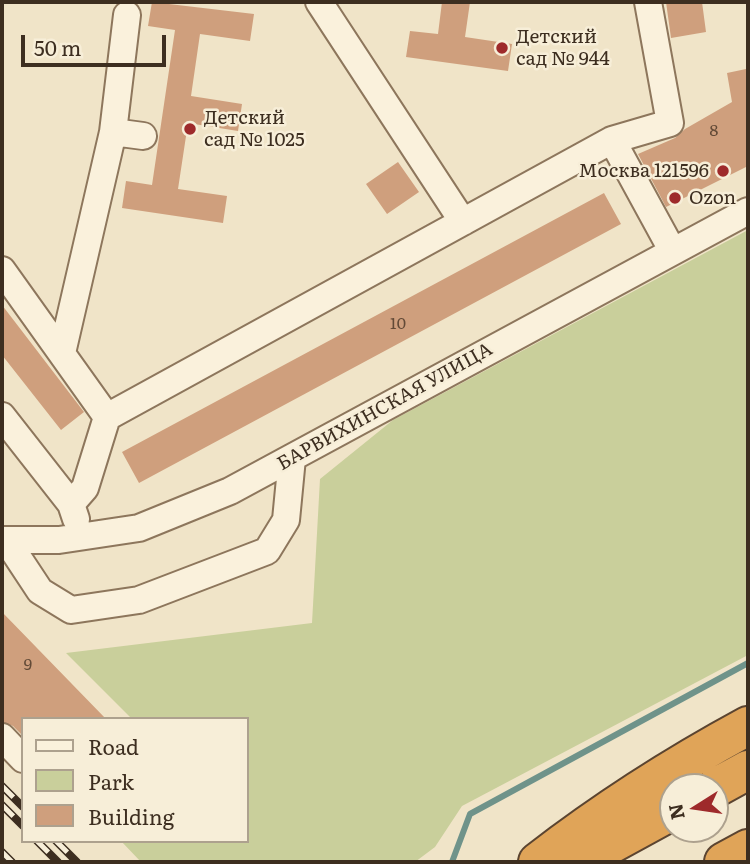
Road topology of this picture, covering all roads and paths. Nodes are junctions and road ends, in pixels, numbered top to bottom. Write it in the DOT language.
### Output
graph roads {
  1 [pos="319,2"];
  2 [pos="648,2"];
  3 [pos="127,15"];
  4 [pos="113,132"];
  5 [pos="143,136"];
  6 [pos="612,141"];
  7 [pos="748,211"];
  8 [pos="463,222"];
  9 [pos="672,250"];
  10 [pos="2,270"];
  11 [pos="62,353"];
  12 [pos="2,416"];
  13 [pos="107,417"];
  14 [pos="292,458"];
  15 [pos="71,504"];
  16 [pos="81,538"];
  17 [pos="4,540"];
  18 [pos="748,726"];
  19 [pos="2,737"];
  20 [pos="21,757"];
  21 [pos="748,769"];
  22 [pos="729,780"];
  23 [pos="659,818"];
  24 [pos="748,849"];
  25 [pos="538,862"];
  26 [pos="578,862"];
  27 [pos="724,862"];
  1 -- 8 [label="street"];
  2 -- 6 [label="street"];
  3 -- 4 [label="street"];
  4 -- 5 [label="street"];
  4 -- 11 [label="street"];
  6 -- 8 [label="street"];
  6 -- 9 [label="street"];
  7 -- 9 [label="street, БАРВИХИНСКАЯ УЛИЦА"];
  8 -- 13 [label="street"];
  9 -- 14 [label="street, БАРВИХИНСКАЯ УЛИЦА"];
  10 -- 11 [label="street"];
  11 -- 13 [label="street"];
  12 -- 15 [label="street"];
  13 -- 15 [label="street"];
  14 -- 16 [label="street, БАРВИХИНСКАЯ УЛИЦА"];
  14 -- 17 [label="street"];
  15 -- 16 [label="street"];
  16 -- 17 [label="street, БАРВИХИНСКАЯ УЛИЦА"];
  18 -- 25 [label="highway"];
  19 -- 20 [label="street"];
  21 -- 22 [label="highway"];
  23 -- 26 [label="highway"];
  24 -- 27 [label="highway"];
}
